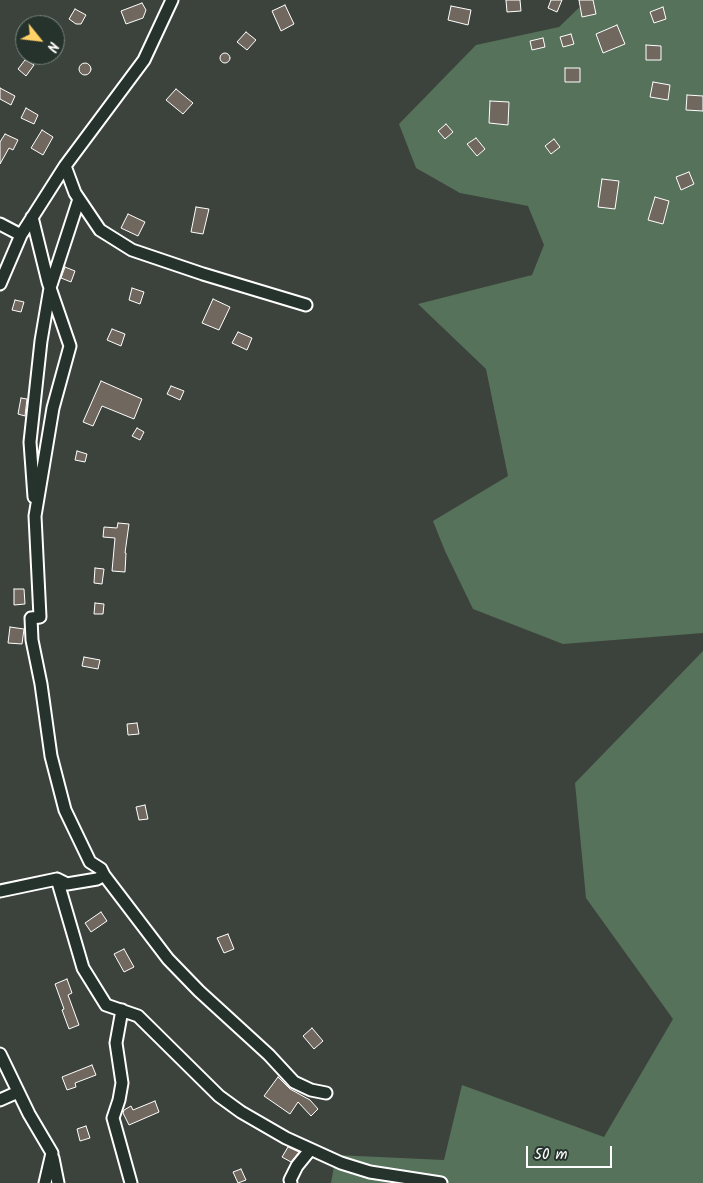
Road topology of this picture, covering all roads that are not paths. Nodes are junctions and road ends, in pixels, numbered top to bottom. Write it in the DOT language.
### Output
graph roads {
  1 [pos="172,0"];
  2 [pos="65,166"];
  3 [pos="79,198"];
  4 [pos="32,217"];
  5 [pos="0,224"];
  6 [pos="21,235"];
  7 [pos="0,284"];
  8 [pos="50,288"];
  9 [pos="306,306"];
  10 [pos="35,516"];
  11 [pos="104,875"];
  12 [pos="57,879"];
  13 [pos="0,891"];
  14 [pos="122,1010"];
  15 [pos="0,1054"];
  16 [pos="18,1092"];
  17 [pos="326,1093"];
  18 [pos="0,1100"];
  19 [pos="310,1150"];
  20 [pos="52,1153"];
  21 [pos="45,1183"];
  22 [pos="58,1183"];
  23 [pos="131,1183"];
  24 [pos="291,1183"];
  25 [pos="441,1183"];
  1 -- 2 [label="street"];
  2 -- 3 [label="street"];
  2 -- 4 [label="street"];
  3 -- 8 [label="street"];
  3 -- 9 [label="street"];
  4 -- 6 [label="street"];
  4 -- 8 [label="street"];
  5 -- 6 [label="street"];
  6 -- 7 [label="street"];
  8 -- 10 [label="street"];
  8 -- 10 [label="street"];
  10 -- 11 [label="street"];
  11 -- 12 [label="street"];
  11 -- 17 [label="street"];
  12 -- 13 [label="street"];
  12 -- 14 [label="street"];
  14 -- 19 [label="street"];
  14 -- 23 [label="street"];
  15 -- 16 [label="street"];
  16 -- 18 [label="street"];
  16 -- 20 [label="street"];
  19 -- 24 [label="street"];
  19 -- 25 [label="street"];
  20 -- 21 [label="street"];
  20 -- 22 [label="street"];
}
